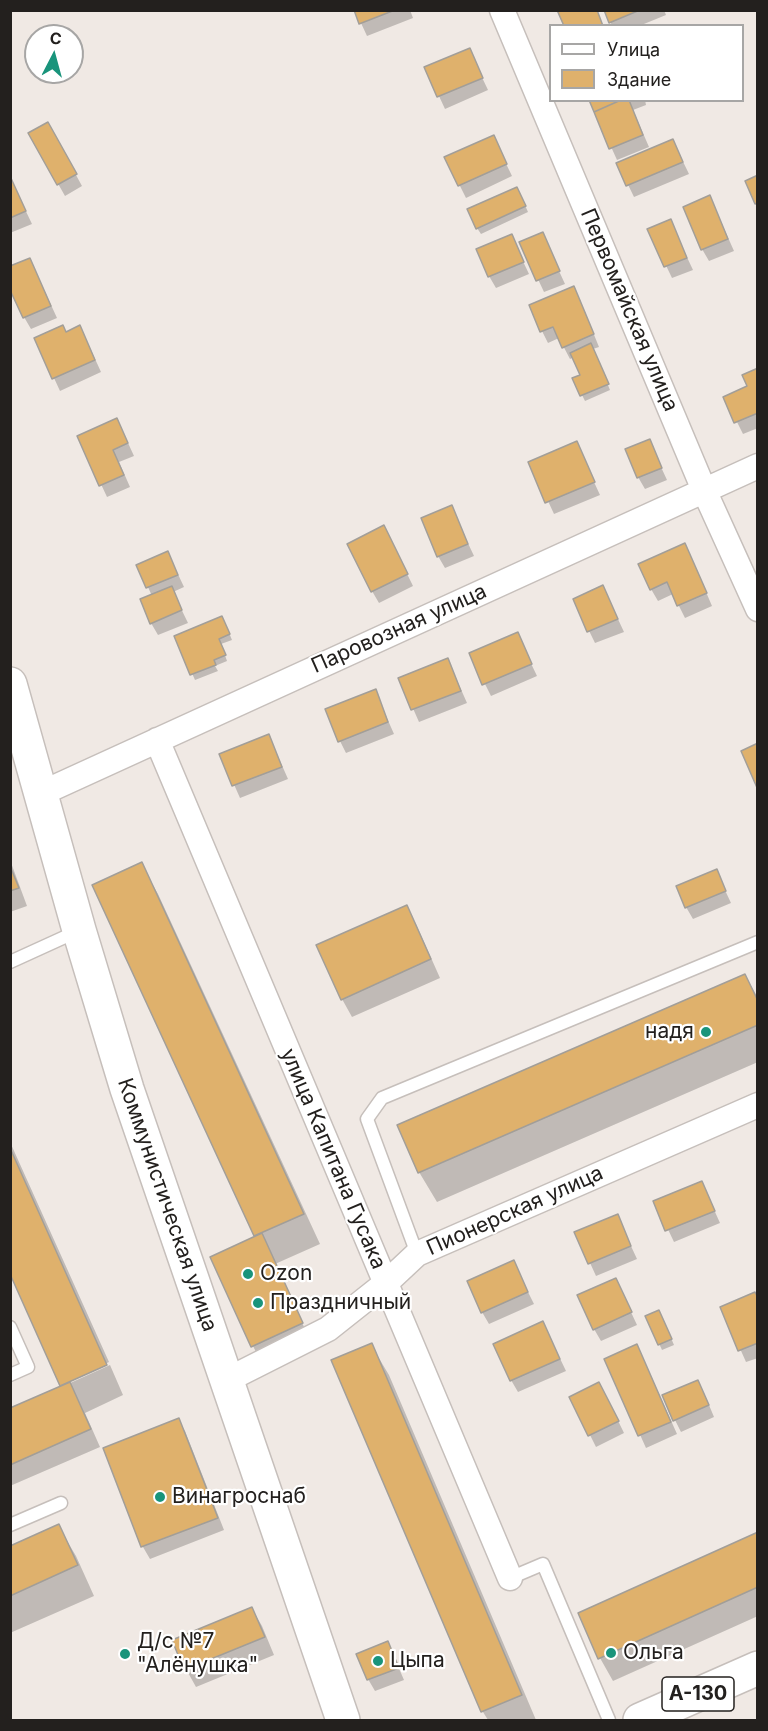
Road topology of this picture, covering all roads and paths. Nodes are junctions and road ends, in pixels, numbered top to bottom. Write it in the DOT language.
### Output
graph roads {
  1 [pos="502,10"];
  2 [pos="758,466"];
  3 [pos="704,490"];
  4 [pos="758,609"];
  5 [pos="10,684"];
  6 [pos="157,740"];
  7 [pos="40,794"];
  8 [pos="79,930"];
  9 [pos="758,942"];
  10 [pos="10,962"];
  11 [pos="758,1105"];
  12 [pos="417,1254"];
  13 [pos="386,1283"];
  14 [pos="10,1327"];
  15 [pos="10,1375"];
  16 [pos="227,1380"];
  17 [pos="61,1503"];
  18 [pos="10,1525"];
  19 [pos="510,1578"];
  20 [pos="758,1668"];
  21 [pos="343,1720"];
  22 [pos="609,1720"];
  23 [pos="640,1720"];
  1 -- 3 [label="street, Первомайская улица"];
  2 -- 3 [label="street, Паровозная улица"];
  3 -- 4 [label="street, Первомайская улица"];
  3 -- 6 [label="street, Паровозная улица"];
  5 -- 7 [label="main road, Коммунистическая улица"];
  6 -- 7 [label="street, Паровозная улица"];
  6 -- 13 [label="street, улица Капитана Гусака"];
  7 -- 8 [label="main road, Коммунистическая улица"];
  8 -- 10 [label="lane"];
  8 -- 16 [label="main road, Коммунистическая улица"];
  9 -- 12 [label="lane"];
  11 -- 12 [label="street, Пионерская улица"];
  12 -- 13 [label="street, Пионерская улица"];
  13 -- 16 [label="street, Пионерская улица"];
  13 -- 19 [label="street, улица Капитана Гусака"];
  14 -- 15 [label="lane"];
  16 -- 21 [label="main road, Коммунистическая улица"];
  17 -- 18 [label="lane"];
  19 -- 22 [label="lane"];
  20 -- 23 [label="main road, А-130"];
}
